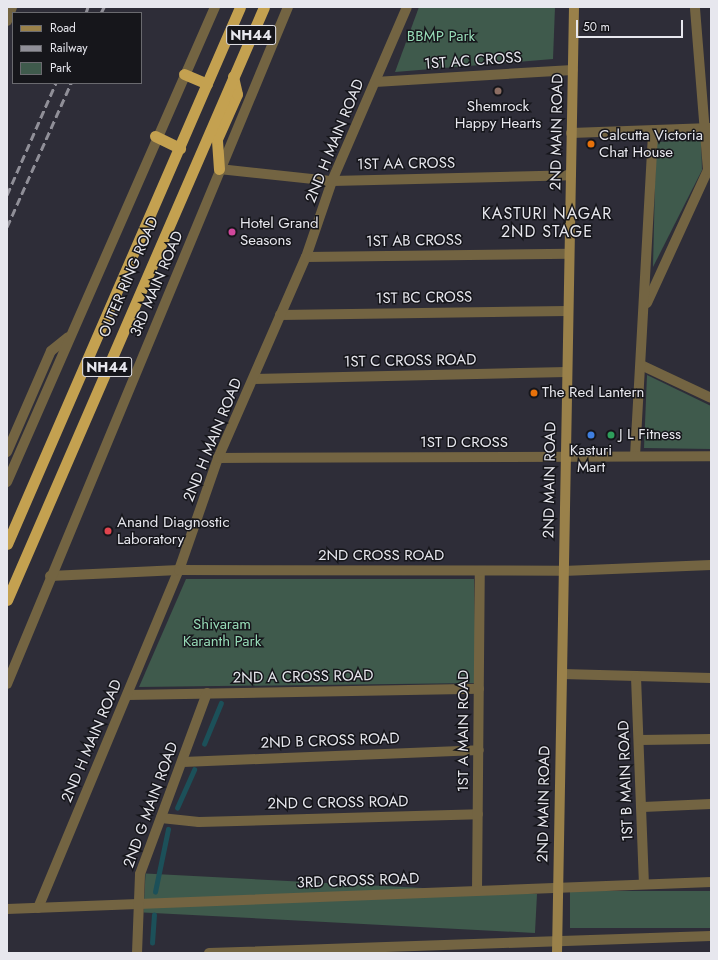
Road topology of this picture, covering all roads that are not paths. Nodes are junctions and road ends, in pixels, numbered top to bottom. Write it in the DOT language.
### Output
graph roads {
  1 [pos="12,7"];
  2 [pos="215,7"];
  3 [pos="240,7"];
  4 [pos="264,7"];
  5 [pos="288,7"];
  6 [pos="407,7"];
  7 [pos="574,7"];
  8 [pos="695,7"];
  9 [pos="7,20"];
  10 [pos="573,70"];
  11 [pos="184,74"];
  12 [pos="233,76"];
  13 [pos="375,82"];
  14 [pos="207,84"];
  15 [pos="708,128"];
  16 [pos="653,130"];
  17 [pos="571,133"];
  18 [pos="155,136"];
  19 [pos="180,148"];
  20 [pos="219,169"];
  21 [pos="571,175"];
  22 [pos="332,181"];
  23 [pos="569,254"];
  24 [pos="306,257"];
  25 [pos="645,308"];
  26 [pos="568,310"];
  27 [pos="280,315"];
  28 [pos="68,338"];
  29 [pos="641,365"];
  30 [pos="567,372"];
  31 [pos="254,379"];
  32 [pos="711,398"];
  33 [pos="7,452"];
  34 [pos="635,456"];
  35 [pos="711,456"];
  36 [pos="566,457"];
  37 [pos="218,458"];
  38 [pos="7,482"];
  39 [pos="7,544"];
  40 [pos="711,565"];
  41 [pos="180,570"];
  42 [pos="480,571"];
  43 [pos="563,571"];
  44 [pos="50,576"];
  45 [pos="7,600"];
  46 [pos="562,674"];
  47 [pos="636,677"];
  48 [pos="711,678"];
  49 [pos="7,684"];
  50 [pos="480,689"];
  51 [pos="207,693"];
  52 [pos="128,695"];
  53 [pos="711,739"];
  54 [pos="640,740"];
  55 [pos="479,750"];
  56 [pos="183,762"];
  57 [pos="711,804"];
  58 [pos="643,807"];
  59 [pos="478,814"];
  60 [pos="161,818"];
  61 [pos="711,882"];
  62 [pos="644,884"];
  63 [pos="558,888"];
  64 [pos="477,891"];
  65 [pos="138,904"];
  66 [pos="38,908"];
  67 [pos="7,909"];
  68 [pos="711,936"];
  69 [pos="557,940"];
  70 [pos="137,953"];
  71 [pos="209,953"];
  72 [pos="557,953"];
  1 -- 9 [label="street"];
  2 -- 11 [label="street"];
  3 -- 14 [label="highway, NH44"];
  4 -- 12 [label="highway, NH44"];
  5 -- 20 [label="street, 3RD MAIN ROAD"];
  6 -- 13 [label="street, 2ND H MAIN ROAD"];
  7 -- 10 [label="main road, 2ND MAIN ROAD"];
  8 -- 15 [label="street"];
  10 -- 13 [label="street, 1ST AC CROSS"];
  10 -- 17 [label="main road, 2ND MAIN ROAD"];
  11 -- 14 [label="highway"];
  11 -- 18 [label="street"];
  12 -- 20 [label="highway"];
  12 -- 45 [label="highway, OUTER RING ROAD / NH44"];
  13 -- 22 [label="street, 2ND H MAIN ROAD"];
  14 -- 19 [label="highway, OUTER RING ROAD / NH44"];
  15 -- 16 [label="street"];
  15 -- 25 [label="street"];
  16 -- 17 [label="street"];
  16 -- 25 [label="street"];
  17 -- 21 [label="main road, 2ND MAIN ROAD"];
  18 -- 19 [label="highway"];
  18 -- 28 [label="street"];
  19 -- 39 [label="highway, OUTER RING ROAD / NH44"];
  20 -- 22 [label="street, 1ST AA CROSS"];
  20 -- 44 [label="street, 3RD MAIN ROAD"];
  21 -- 22 [label="street, 1ST AA CROSS"];
  21 -- 23 [label="main road, 2ND MAIN ROAD"];
  22 -- 24 [label="street, 2ND H MAIN ROAD"];
  23 -- 24 [label="street, 1ST AB CROSS"];
  23 -- 26 [label="main road, 2ND MAIN ROAD"];
  24 -- 27 [label="street, 2ND H MAIN ROAD"];
  25 -- 29 [label="street"];
  26 -- 27 [label="street, 1ST BC CROSS"];
  26 -- 30 [label="main road, 2ND MAIN ROAD"];
  27 -- 31 [label="street, 2ND H MAIN ROAD"];
  28 -- 33 [label="street"];
  28 -- 38 [label="street"];
  29 -- 32 [label="street"];
  29 -- 34 [label="street"];
  30 -- 31 [label="street, 1ST C CROSS ROAD"];
  30 -- 36 [label="main road, 2ND MAIN ROAD"];
  31 -- 37 [label="street, 2ND H MAIN ROAD"];
  34 -- 35 [label="street, 1ST D CROSS"];
  34 -- 36 [label="street, 1ST D CROSS"];
  36 -- 37 [label="street, 1ST D CROSS"];
  36 -- 43 [label="main road, 2ND MAIN ROAD"];
  37 -- 41 [label="street, 2ND H MAIN ROAD"];
  40 -- 43 [label="street, 2ND CROSS ROAD"];
  41 -- 42 [label="street, 2ND CROSS ROAD"];
  41 -- 44 [label="street, 2ND CROSS ROAD"];
  41 -- 52 [label="street, 2ND H MAIN ROAD"];
  42 -- 43 [label="street, 2ND CROSS ROAD"];
  42 -- 50 [label="street, 1ST A MAIN ROAD"];
  43 -- 46 [label="main road, 2ND MAIN ROAD"];
  44 -- 49 [label="street, 3RD MAIN ROAD"];
  46 -- 47 [label="street"];
  46 -- 63 [label="main road, 2ND MAIN ROAD"];
  47 -- 48 [label="street"];
  47 -- 54 [label="street, 1ST B MAIN ROAD"];
  50 -- 51 [label="street, 2ND A CROSS ROAD"];
  50 -- 55 [label="street, 1ST A MAIN ROAD"];
  51 -- 52 [label="street, 2ND A CROSS ROAD"];
  51 -- 56 [label="street, 2ND G MAIN ROAD"];
  52 -- 66 [label="street, 2ND H MAIN ROAD"];
  53 -- 54 [label="street"];
  54 -- 58 [label="street, 1ST B MAIN ROAD"];
  55 -- 56 [label="street, 2ND B CROSS ROAD"];
  55 -- 59 [label="street, 1ST A MAIN ROAD"];
  56 -- 60 [label="street, 2ND G MAIN ROAD"];
  57 -- 58 [label="street"];
  58 -- 62 [label="street, 1ST B MAIN ROAD"];
  59 -- 60 [label="street, 2ND C CROSS ROAD"];
  59 -- 64 [label="street, 1ST A MAIN ROAD"];
  60 -- 65 [label="street, 2ND G MAIN ROAD"];
  61 -- 62 [label="street, 3RD CROSS ROAD"];
  62 -- 63 [label="street, 3RD CROSS ROAD"];
  63 -- 64 [label="street, 3RD CROSS ROAD"];
  63 -- 69 [label="main road, 2ND MAIN ROAD"];
  64 -- 65 [label="street, 3RD CROSS ROAD"];
  65 -- 66 [label="street, 3RD CROSS ROAD"];
  65 -- 70 [label="street, 2ND G MAIN ROAD"];
  66 -- 67 [label="street, 3RD CROSS ROAD"];
  68 -- 69 [label="street"];
  69 -- 71 [label="street"];
  69 -- 72 [label="main road, 2ND MAIN ROAD"];
}
